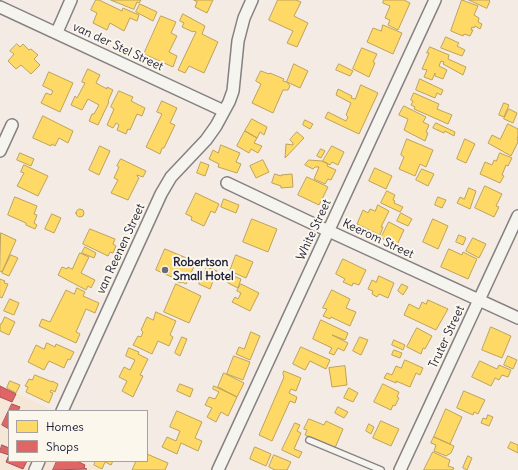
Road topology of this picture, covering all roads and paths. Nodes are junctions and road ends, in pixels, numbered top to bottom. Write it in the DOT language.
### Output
graph roads {
  1 [pos="71,0"];
  2 [pos="252,0"];
  3 [pos="434,0"];
  4 [pos="0,7"];
  5 [pos="56,32"];
  6 [pos="224,111"];
  7 [pos="12,125"];
  8 [pos="0,151"];
  9 [pos="227,183"];
  10 [pos="518,216"];
  11 [pos="328,231"];
  12 [pos="479,300"];
  13 [pos="518,318"];
  14 [pos="62,410"];
  15 [pos="310,440"];
  16 [pos="218,470"];
  17 [pos="381,470"];
  18 [pos="400,470"];
  1 -- 5 [label="street"];
  2 -- 6 [label="street, van Reenen Street"];
  3 -- 11 [label="street, White Street"];
  4 -- 5 [label="street, van der Stel Street"];
  5 -- 6 [label="street, van der Stel Street"];
  6 -- 14 [label="street, van Reenen Street"];
  7 -- 8 [label="street"];
  9 -- 11 [label="street, Keerom Street"];
  10 -- 12 [label="street, Truter Street"];
  11 -- 12 [label="street, Keerom Street"];
  11 -- 16 [label="street, White Street"];
  12 -- 13 [label="street, Keerom Street"];
  12 -- 18 [label="street, Truter Street"];
  15 -- 17 [label="lane"];
}
